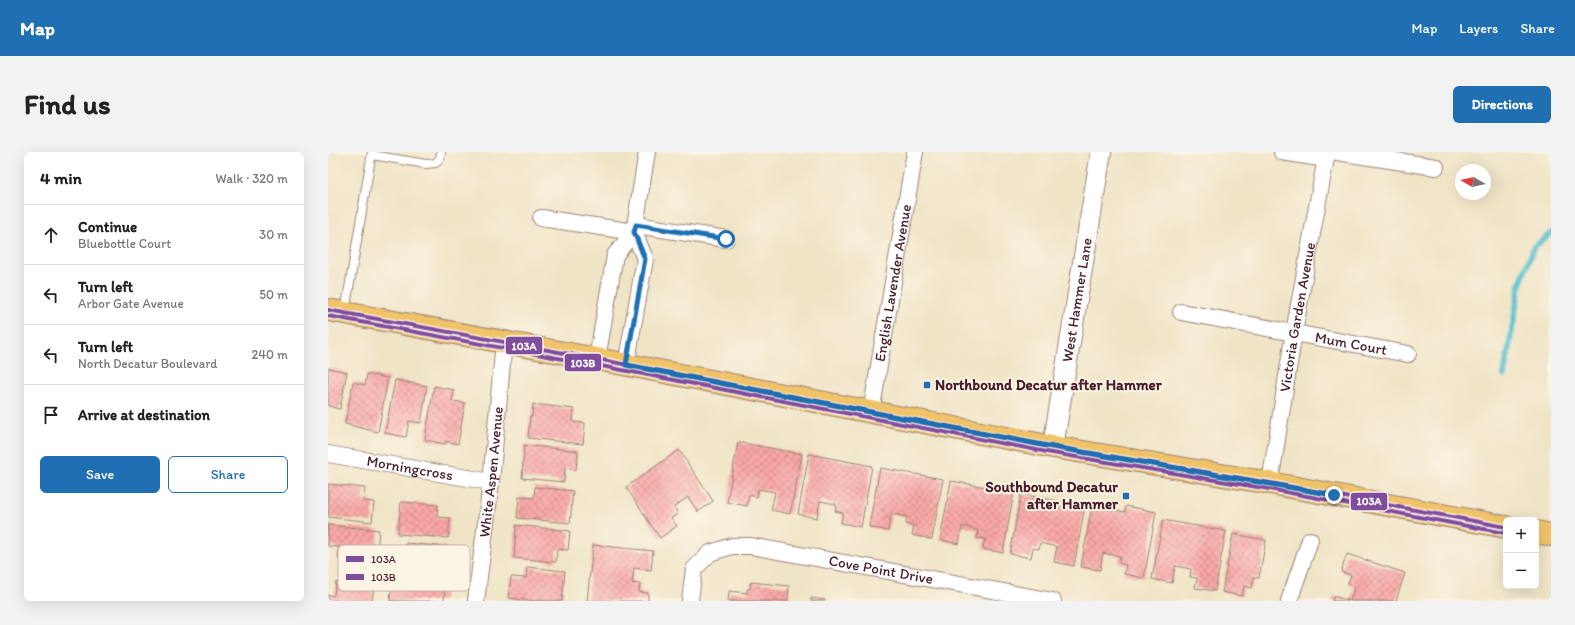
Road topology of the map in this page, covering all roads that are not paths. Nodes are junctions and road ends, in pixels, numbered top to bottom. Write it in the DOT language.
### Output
graph roads {
  1 [pos="441,152"];
  2 [pos="647,152"];
  3 [pos="915,152"];
  4 [pos="1101,152"];
  5 [pos="1282,152"];
  6 [pos="372,153"];
  7 [pos="1330,154"];
  8 [pos="1436,167"];
  9 [pos="541,218"];
  10 [pos="635,229"];
  11 [pos="726,239"];
  12 [pos="336,312"];
  13 [pos="1181,312"];
  14 [pos="1294,332"];
  15 [pos="504,342"];
  16 [pos="1408,354"];
  17 [pos="597,359"];
  18 [pos="626,365"];
  19 [pos="871,413"];
  20 [pos="1053,447"];
  21 [pos="328,454"];
  22 [pos="491,482"];
  23 [pos="1270,484"];
  24 [pos="1503,526"];
  25 [pos="1539,533"];
  26 [pos="1551,535"];
  27 [pos="1310,540"];
  28 [pos="476,601"];
  29 [pos="690,601"];
  30 [pos="1053,601"];
  31 [pos="1289,601"];
  1 -- 6 [label="lane"];
  2 -- 10 [label="street"];
  3 -- 19 [label="street, English Lavender Avenue"];
  4 -- 20 [label="street, West Hammer Lane"];
  5 -- 7 [label="street"];
  6 -- 12 [label="lane"];
  7 -- 8 [label="street"];
  7 -- 14 [label="street, Victoria Garden Avenue"];
  9 -- 10 [label="street"];
  10 -- 11 [label="street"];
  10 -- 17 [label="street"];
  10 -- 18 [label="street"];
  12 -- 15 [label="main road"];
  13 -- 14 [label="street, Mum Court"];
  14 -- 16 [label="street, Mum Court"];
  14 -- 23 [label="street, Victoria Garden Avenue"];
  15 -- 17 [label="main road"];
  15 -- 22 [label="street, White Aspen Avenue"];
  17 -- 18 [label="main road"];
  18 -- 19 [label="main road"];
  19 -- 20 [label="main road"];
  20 -- 23 [label="main road"];
  21 -- 22 [label="street, Morningcross"];
  22 -- 28 [label="street, White Aspen Avenue"];
  23 -- 24 [label="main road"];
  25 -- 26 [label="main road"];
  27 -- 31 [label="street"];
  29 -- 30 [label="street, Cove Point Drive"];
}
